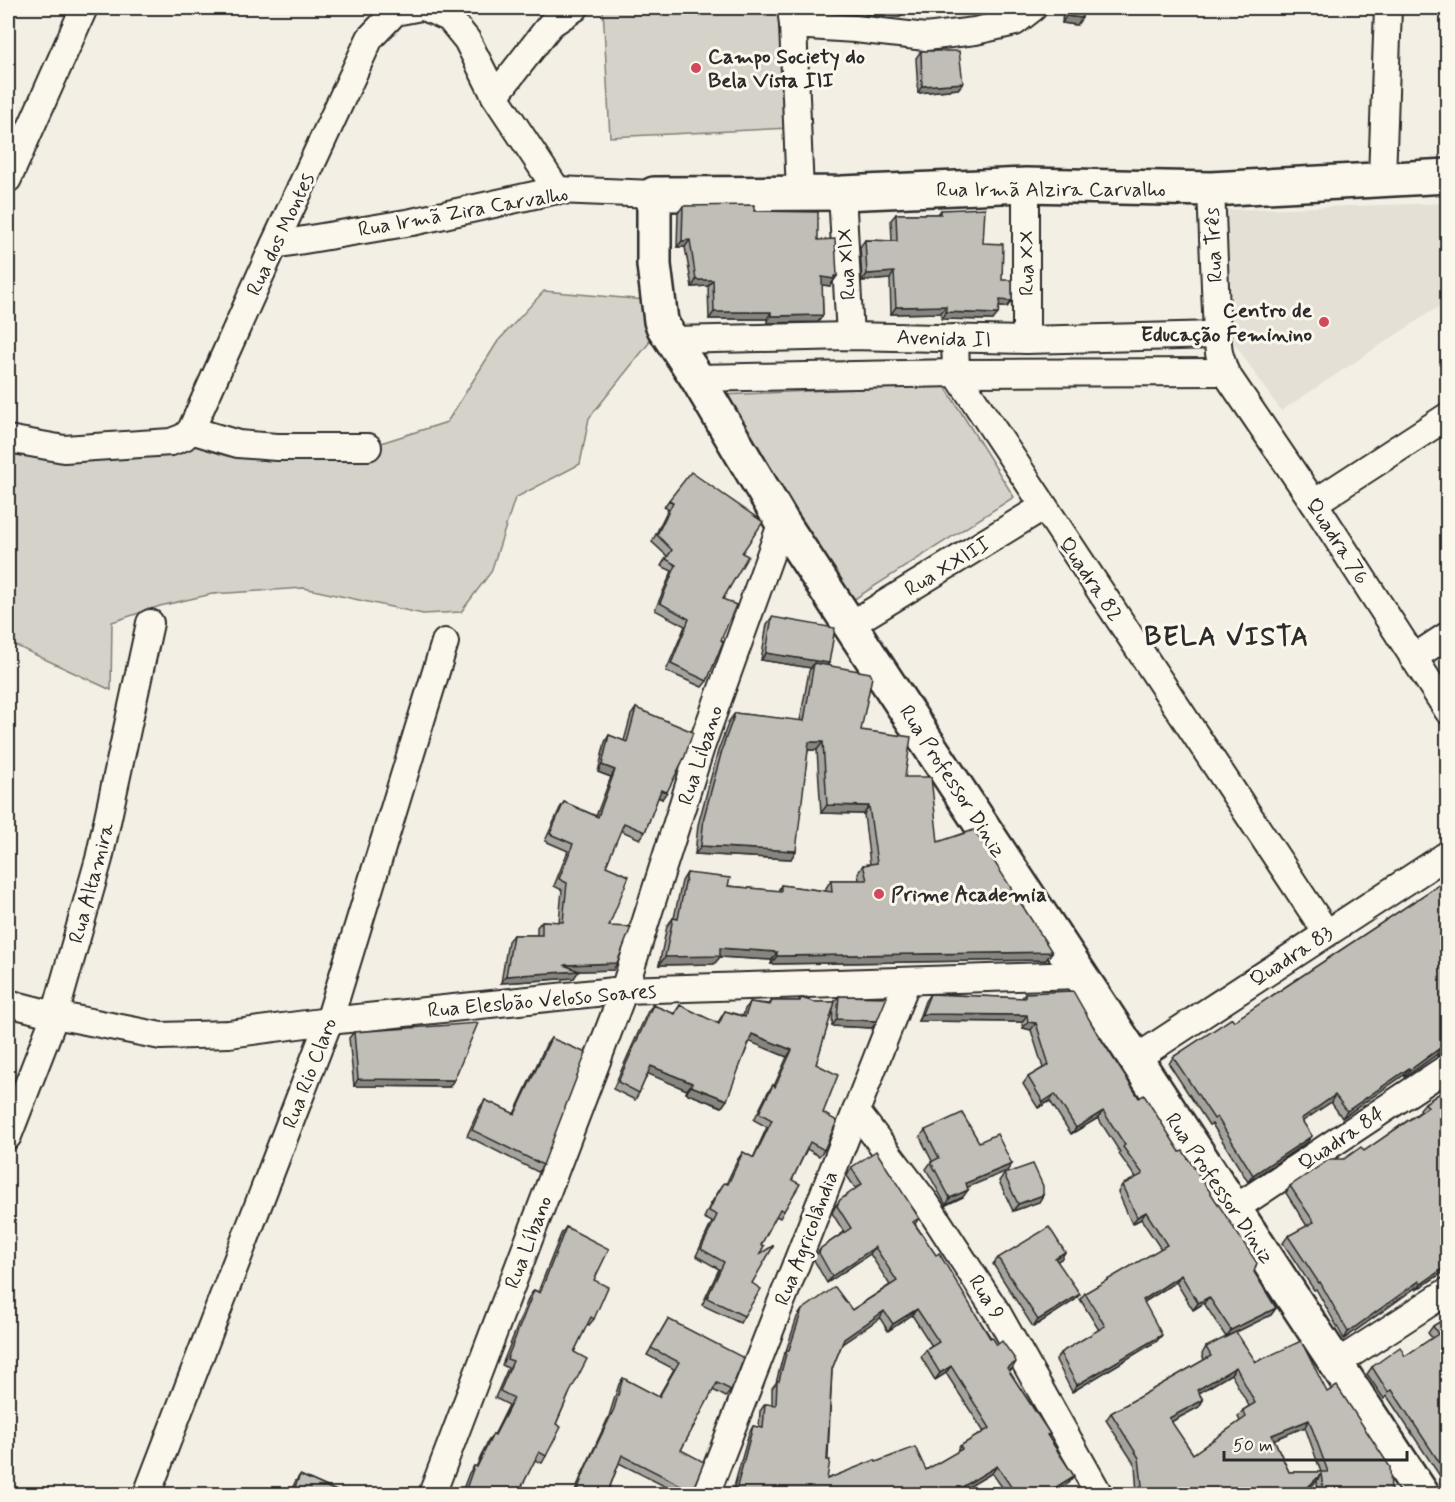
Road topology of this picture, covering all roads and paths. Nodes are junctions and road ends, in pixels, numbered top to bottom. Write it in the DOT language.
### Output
graph roads {
  1 [pos="84,8"];
  2 [pos="416,8"];
  3 [pos="575,8"];
  4 [pos="1034,8"];
  5 [pos="1388,8"];
  6 [pos="792,16"];
  7 [pos="495,96"];
  8 [pos="1448,176"];
  9 [pos="1382,178"];
  10 [pos="8,179"];
  11 [pos="1026,185"];
  12 [pos="1211,189"];
  13 [pos="557,190"];
  14 [pos="800,193"];
  15 [pos="842,193"];
  16 [pos="654,194"];
  17 [pos="274,245"];
  18 [pos="1217,335"];
  19 [pos="850,336"];
  20 [pos="955,338"];
  21 [pos="671,340"];
  22 [pos="1026,340"];
  23 [pos="1225,372"];
  24 [pos="956,374"];
  25 [pos="697,378"];
  26 [pos="1448,416"];
  27 [pos="191,430"];
  28 [pos="8,439"];
  29 [pos="368,447"];
  30 [pos="1314,503"];
  31 [pos="1043,507"];
  32 [pos="782,522"];
  33 [pos="150,623"];
  34 [pos="850,625"];
  35 [pos="1448,635"];
  36 [pos="445,642"];
  37 [pos="1413,658"];
  38 [pos="1448,711"];
  39 [pos="1448,854"];
  40 [pos="1326,932"];
  41 [pos="1081,975"];
  42 [pos="907,981"];
  43 [pos="624,990"];
  44 [pos="8,1003"];
  45 [pos="55,1015"];
  46 [pos="329,1021"];
  47 [pos="1135,1059"];
  48 [pos="1448,1067"];
  49 [pos="856,1111"];
  50 [pos="8,1136"];
  51 [pos="1234,1209"];
  52 [pos="1448,1291"];
  53 [pos="1336,1364"];
  54 [pos="147,1494"];
  55 [pos="432,1494"];
  56 [pos="706,1494"];
  57 [pos="1099,1494"];
  58 [pos="1422,1494"];
  1 -- 10 [label="street"];
  2 -- 7 [label="street"];
  2 -- 17 [label="street, Rua dos Montes"];
  3 -- 7 [label="street"];
  4 -- 6 [label="street"];
  5 -- 9 [label="street"];
  6 -- 14 [label="street"];
  7 -- 13 [label="street"];
  8 -- 9 [label="street, Rua Irmã Alzira Carvalho"];
  9 -- 12 [label="street, Rua Irmã Alzira Carvalho"];
  11 -- 12 [label="street, Rua Irmã Alzira Carvalho"];
  11 -- 15 [label="street, Rua Irmã Alzira Carvalho"];
  11 -- 22 [label="street, Rua XX"];
  12 -- 18 [label="street, Rua Três"];
  13 -- 16 [label="street, Rua Irmã Zira Carvalho"];
  13 -- 17 [label="street, Rua Irmã Zira Carvalho"];
  14 -- 15 [label="street, Rua Irmã Alzira Carvalho"];
  14 -- 16 [label="street, Rua Irmã Alzira Carvalho"];
  15 -- 19 [label="street, Rua XIX"];
  16 -- 21 [label="street, Rua Professor Diniz"];
  17 -- 27 [label="street, Rua dos Montes"];
  18 -- 22 [label="street, Avenida II"];
  18 -- 23 [label="street, Rua Três"];
  19 -- 20 [label="street, Avenida II"];
  19 -- 21 [label="street, Avenida II"];
  20 -- 22 [label="street, Avenida II"];
  20 -- 24 [label="street"];
  21 -- 25 [label="street, Rua Professor Diniz"];
  23 -- 24 [label="street, Avenida II"];
  23 -- 30 [label="street, Quadra 76"];
  24 -- 25 [label="street, Avenida II"];
  24 -- 31 [label="street, Quadra 82"];
  25 -- 32 [label="street, Rua Professor Diniz"];
  26 -- 30 [label="street"];
  27 -- 28 [label="street"];
  27 -- 29 [label="street"];
  30 -- 37 [label="street, Quadra 76"];
  31 -- 34 [label="street, Rua XXIII"];
  31 -- 40 [label="street, Quadra 82"];
  32 -- 34 [label="street, Rua Professor Diniz"];
  32 -- 43 [label="street, Rua Libano"];
  33 -- 45 [label="street, Rua Altamira"];
  34 -- 41 [label="street, Rua Professor Diniz"];
  35 -- 37 [label="street"];
  36 -- 46 [label="street, Rua Rio Claro"];
  37 -- 38 [label="street, Quadra 76"];
  39 -- 40 [label="street, Quadra 83"];
  40 -- 47 [label="street, Quadra 83"];
  41 -- 42 [label="street, Rua Elesbão Veloso Soares"];
  41 -- 47 [label="street, Rua Professor Diniz"];
  42 -- 43 [label="street, Rua Elesbão Veloso Soares"];
  42 -- 49 [label="street, Rua Agricolândia"];
  43 -- 46 [label="street, Rua Elesbão Veloso Soares"];
  43 -- 55 [label="street, Rua Líbano"];
  44 -- 45 [label="street, Rua Elesbão Veloso Soares"];
  45 -- 46 [label="street, Rua Elesbão Veloso Soares"];
  45 -- 50 [label="street, Rua Altamira"];
  46 -- 54 [label="street, Rua Rio Claro"];
  47 -- 51 [label="street, Rua Professor Diniz"];
  48 -- 51 [label="street, Quadra 84"];
  49 -- 56 [label="street, Rua Agricolândia"];
  49 -- 57 [label="street, Rua 9"];
  51 -- 53 [label="street, Rua Professor Diniz"];
  52 -- 53 [label="street"];
  53 -- 58 [label="street, Rua Professor Diniz"];
}
